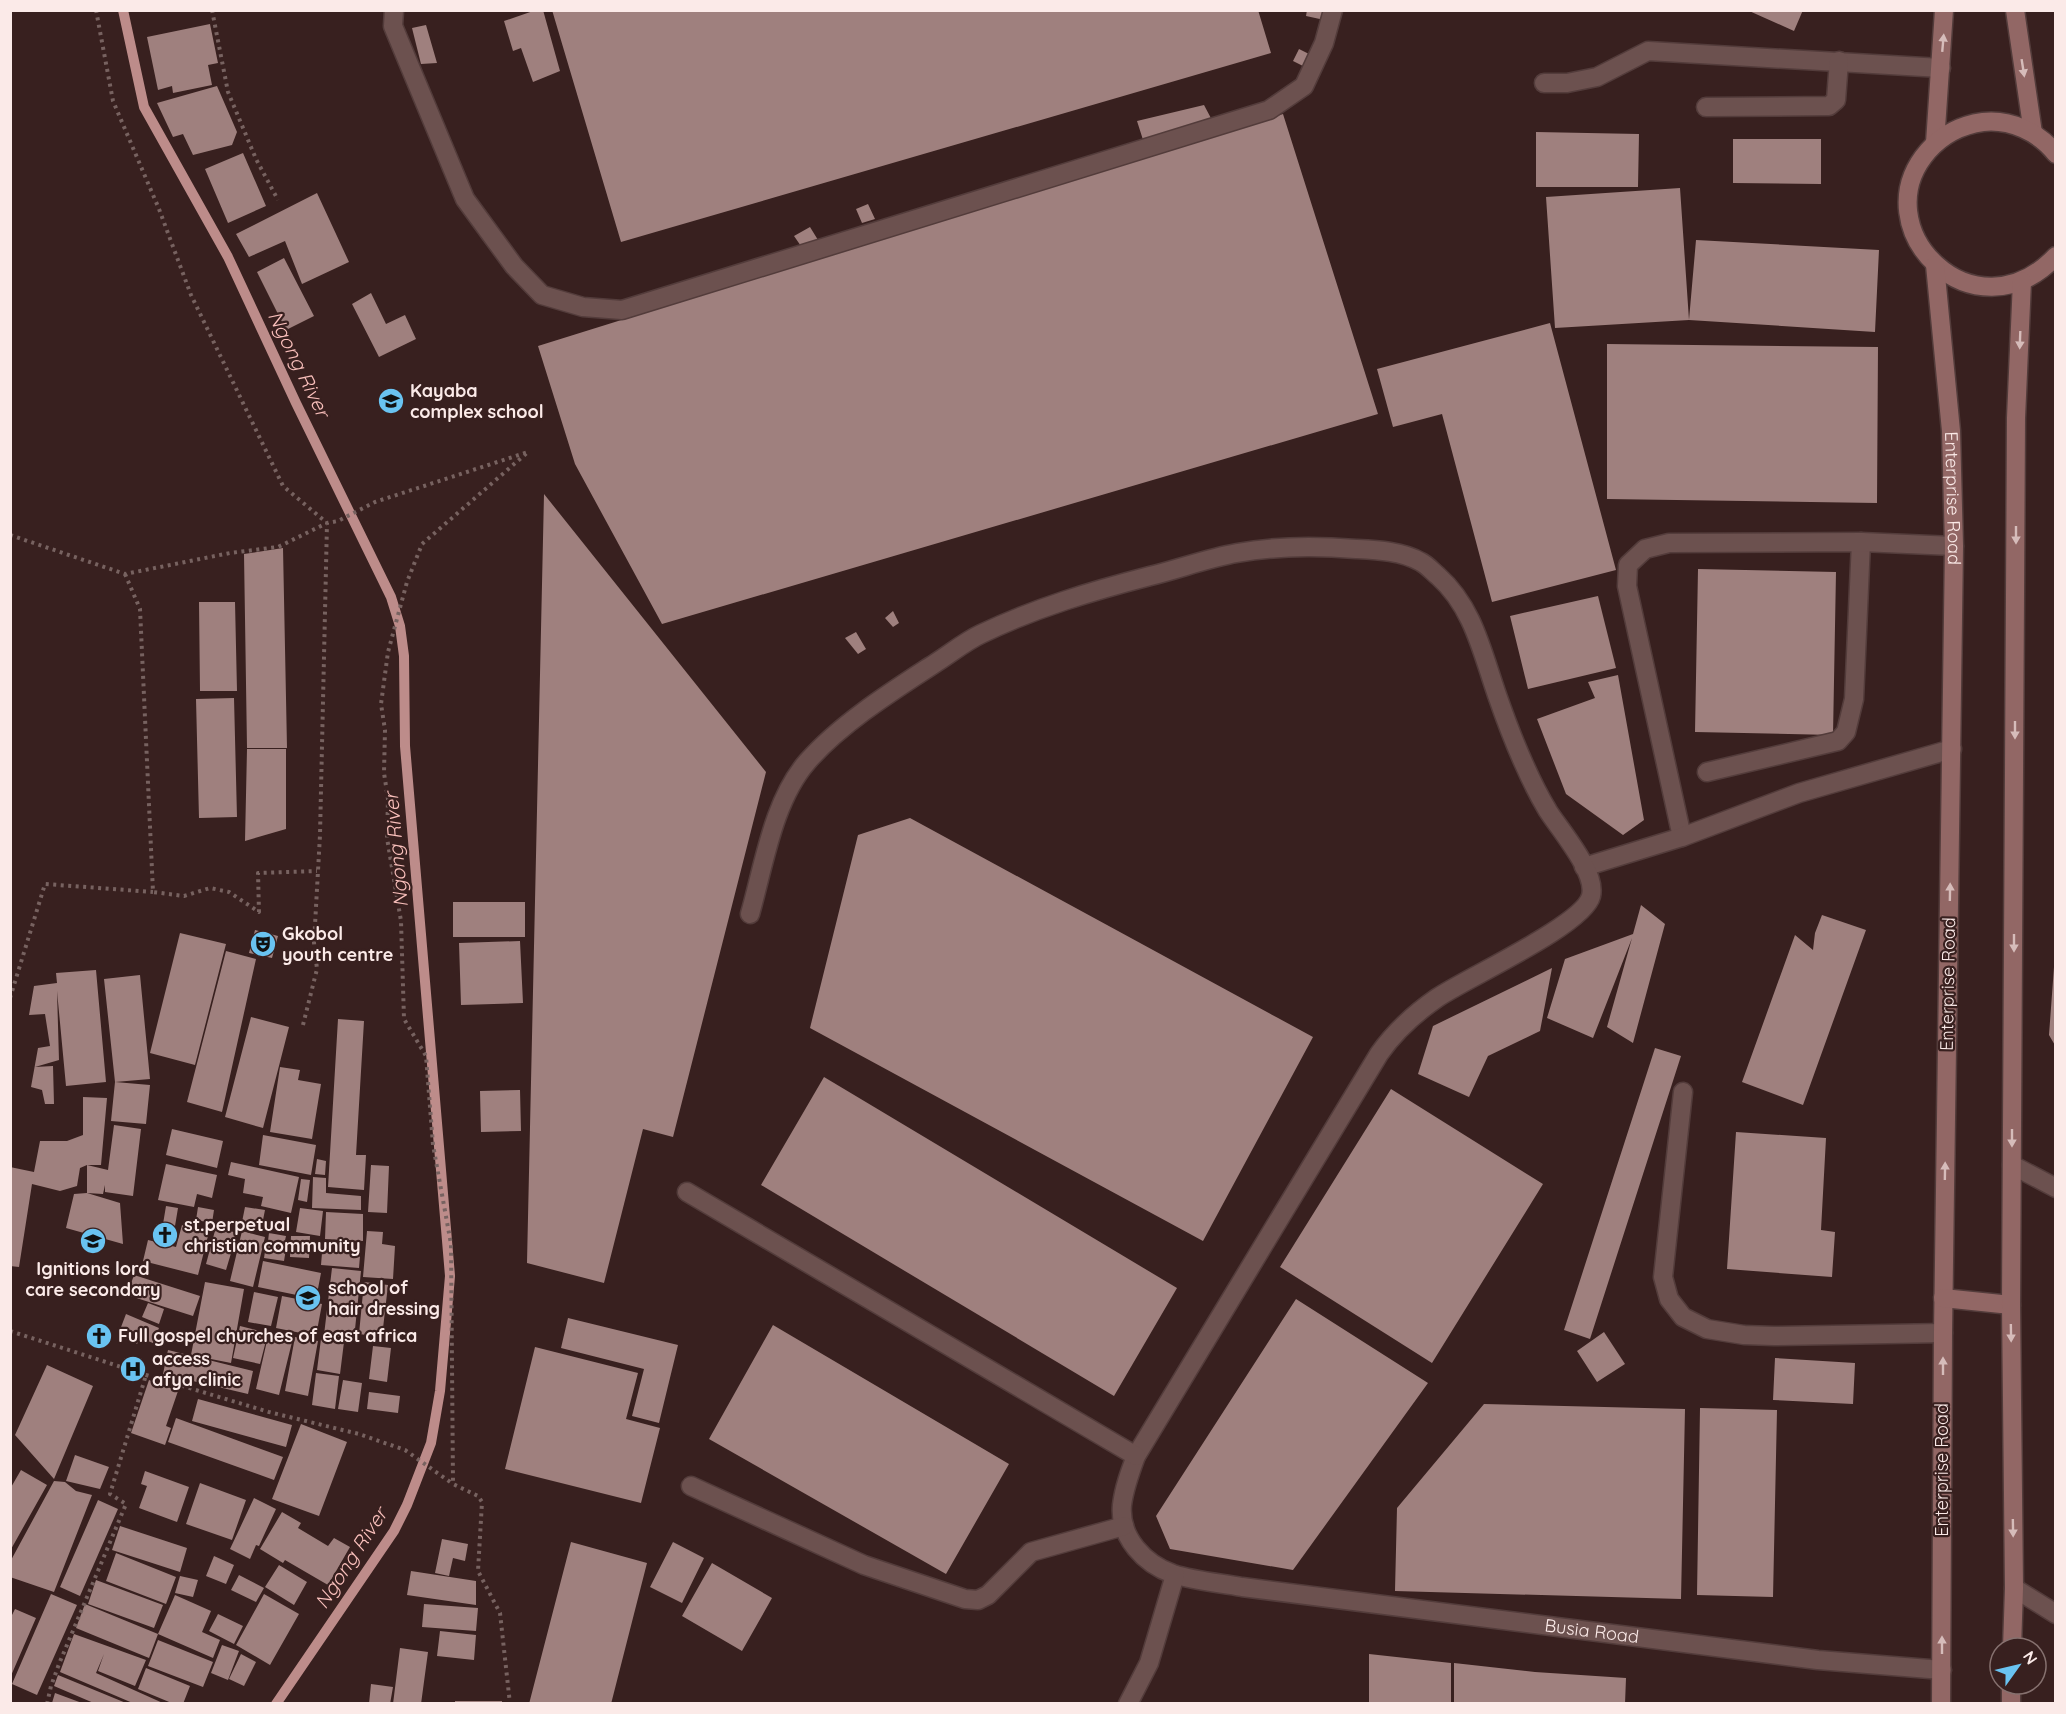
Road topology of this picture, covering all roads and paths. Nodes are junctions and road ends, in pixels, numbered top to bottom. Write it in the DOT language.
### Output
graph roads {
  1 [pos="96,10"];
  2 [pos="212,10"];
  3 [pos="394,10"];
  4 [pos="1333,10"];
  5 [pos="1944,10"];
  6 [pos="2016,10"];
  7 [pos="1839,61"];
  8 [pos="1941,68"];
  9 [pos="1544,82"];
  10 [pos="1706,107"];
  11 [pos="2033,133"];
  12 [pos="1935,143"];
  13 [pos="2054,149"];
  14 [pos="278,200"];
  15 [pos="2055,256"];
  16 [pos="1935,265"];
  17 [pos="2022,281"];
  18 [pos="327,523"];
  19 [pos="10,535"];
  20 [pos="1861,542"];
  21 [pos="1954,546"];
  22 [pos="125,574"];
  23 [pos="1952,749"];
  24 [pos="1707,772"];
  25 [pos="1682,837"];
  26 [pos="1584,867"];
  27 [pos="317,871"];
  28 [pos="153,892"];
  29 [pos="750,914"];
  30 [pos="10,998"];
  31 [pos="303,1025"];
  32 [pos="1683,1092"];
  33 [pos="2012,1164"];
  34 [pos="2055,1188"];
  35 [pos="687,1192"];
  36 [pos="1943,1298"];
  37 [pos="2011,1305"];
  38 [pos="10,1331"];
  39 [pos="1943,1333"];
  40 [pos="146,1375"];
  41 [pos="1136,1456"];
  42 [pos="453,1484"];
  43 [pos="691,1486"];
  44 [pos="1125,1526"];
  45 [pos="1175,1575"];
  46 [pos="2014,1588"];
  47 [pos="2055,1614"];
  48 [pos="2012,1636"];
  49 [pos="1942,1670"];
  50 [pos="47,1704"];
  51 [pos="510,1704"];
  52 [pos="1128,1704"];
  53 [pos="1941,1704"];
  1 -- 18 [label="path"];
  2 -- 14 [label="path"];
  3 -- 4 [label="lane"];
  8 -- 5 [label="main road, one-way"];
  6 -- 11 [label="main road, one-way"];
  7 -- 8 [label="lane"];
  7 -- 9 [label="lane"];
  7 -- 10 [label="lane"];
  8 -- 12 [label="main road"];
  11 -- 12 [label="main road"];
  11 -- 13 [label="main road"];
  12 -- 16 [label="main road"];
  15 -- 17 [label="main road"];
  16 -- 17 [label="main road"];
  16 -- 21 [label="main road, Enterprise Road"];
  17 -- 33 [label="main road, one-way"];
  18 -- 22 [label="path"];
  18 -- 27 [label="path"];
  18 -- 42 [label="path"];
  19 -- 22 [label="path"];
  20 -- 21 [label="lane"];
  20 -- 24 [label="lane"];
  20 -- 25 [label="lane"];
  21 -- 23 [label="main road, Enterprise Road"];
  22 -- 28 [label="path"];
  23 -- 25 [label="lane"];
  36 -- 23 [label="main road, Enterprise Road, one-way"];
  25 -- 26 [label="lane"];
  26 -- 29 [label="lane"];
  26 -- 41 [label="lane"];
  27 -- 28 [label="path"];
  27 -- 31 [label="path"];
  28 -- 30 [label="path"];
  32 -- 39 [label="lane"];
  33 -- 34 [label="lane"];
  33 -- 37 [label="main road"];
  35 -- 41 [label="lane"];
  36 -- 37 [label="main road"];
  36 -- 39 [label="main road, Enterprise Road"];
  37 -- 46 [label="main road, one-way"];
  38 -- 40 [label="path"];
  49 -- 39 [label="main road, Enterprise Road, one-way"];
  40 -- 42 [label="path"];
  40 -- 50 [label="path"];
  41 -- 44 [label="lane"];
  42 -- 51 [label="path"];
  43 -- 44 [label="lane"];
  44 -- 45 [label="lane, Busia Road"];
  45 -- 49 [label="lane, Busia Road"];
  45 -- 52 [label="lane"];
  46 -- 47 [label="lane"];
  46 -- 48 [label="main road"];
  49 -- 53 [label="main road, Enterprise Road"];
}
